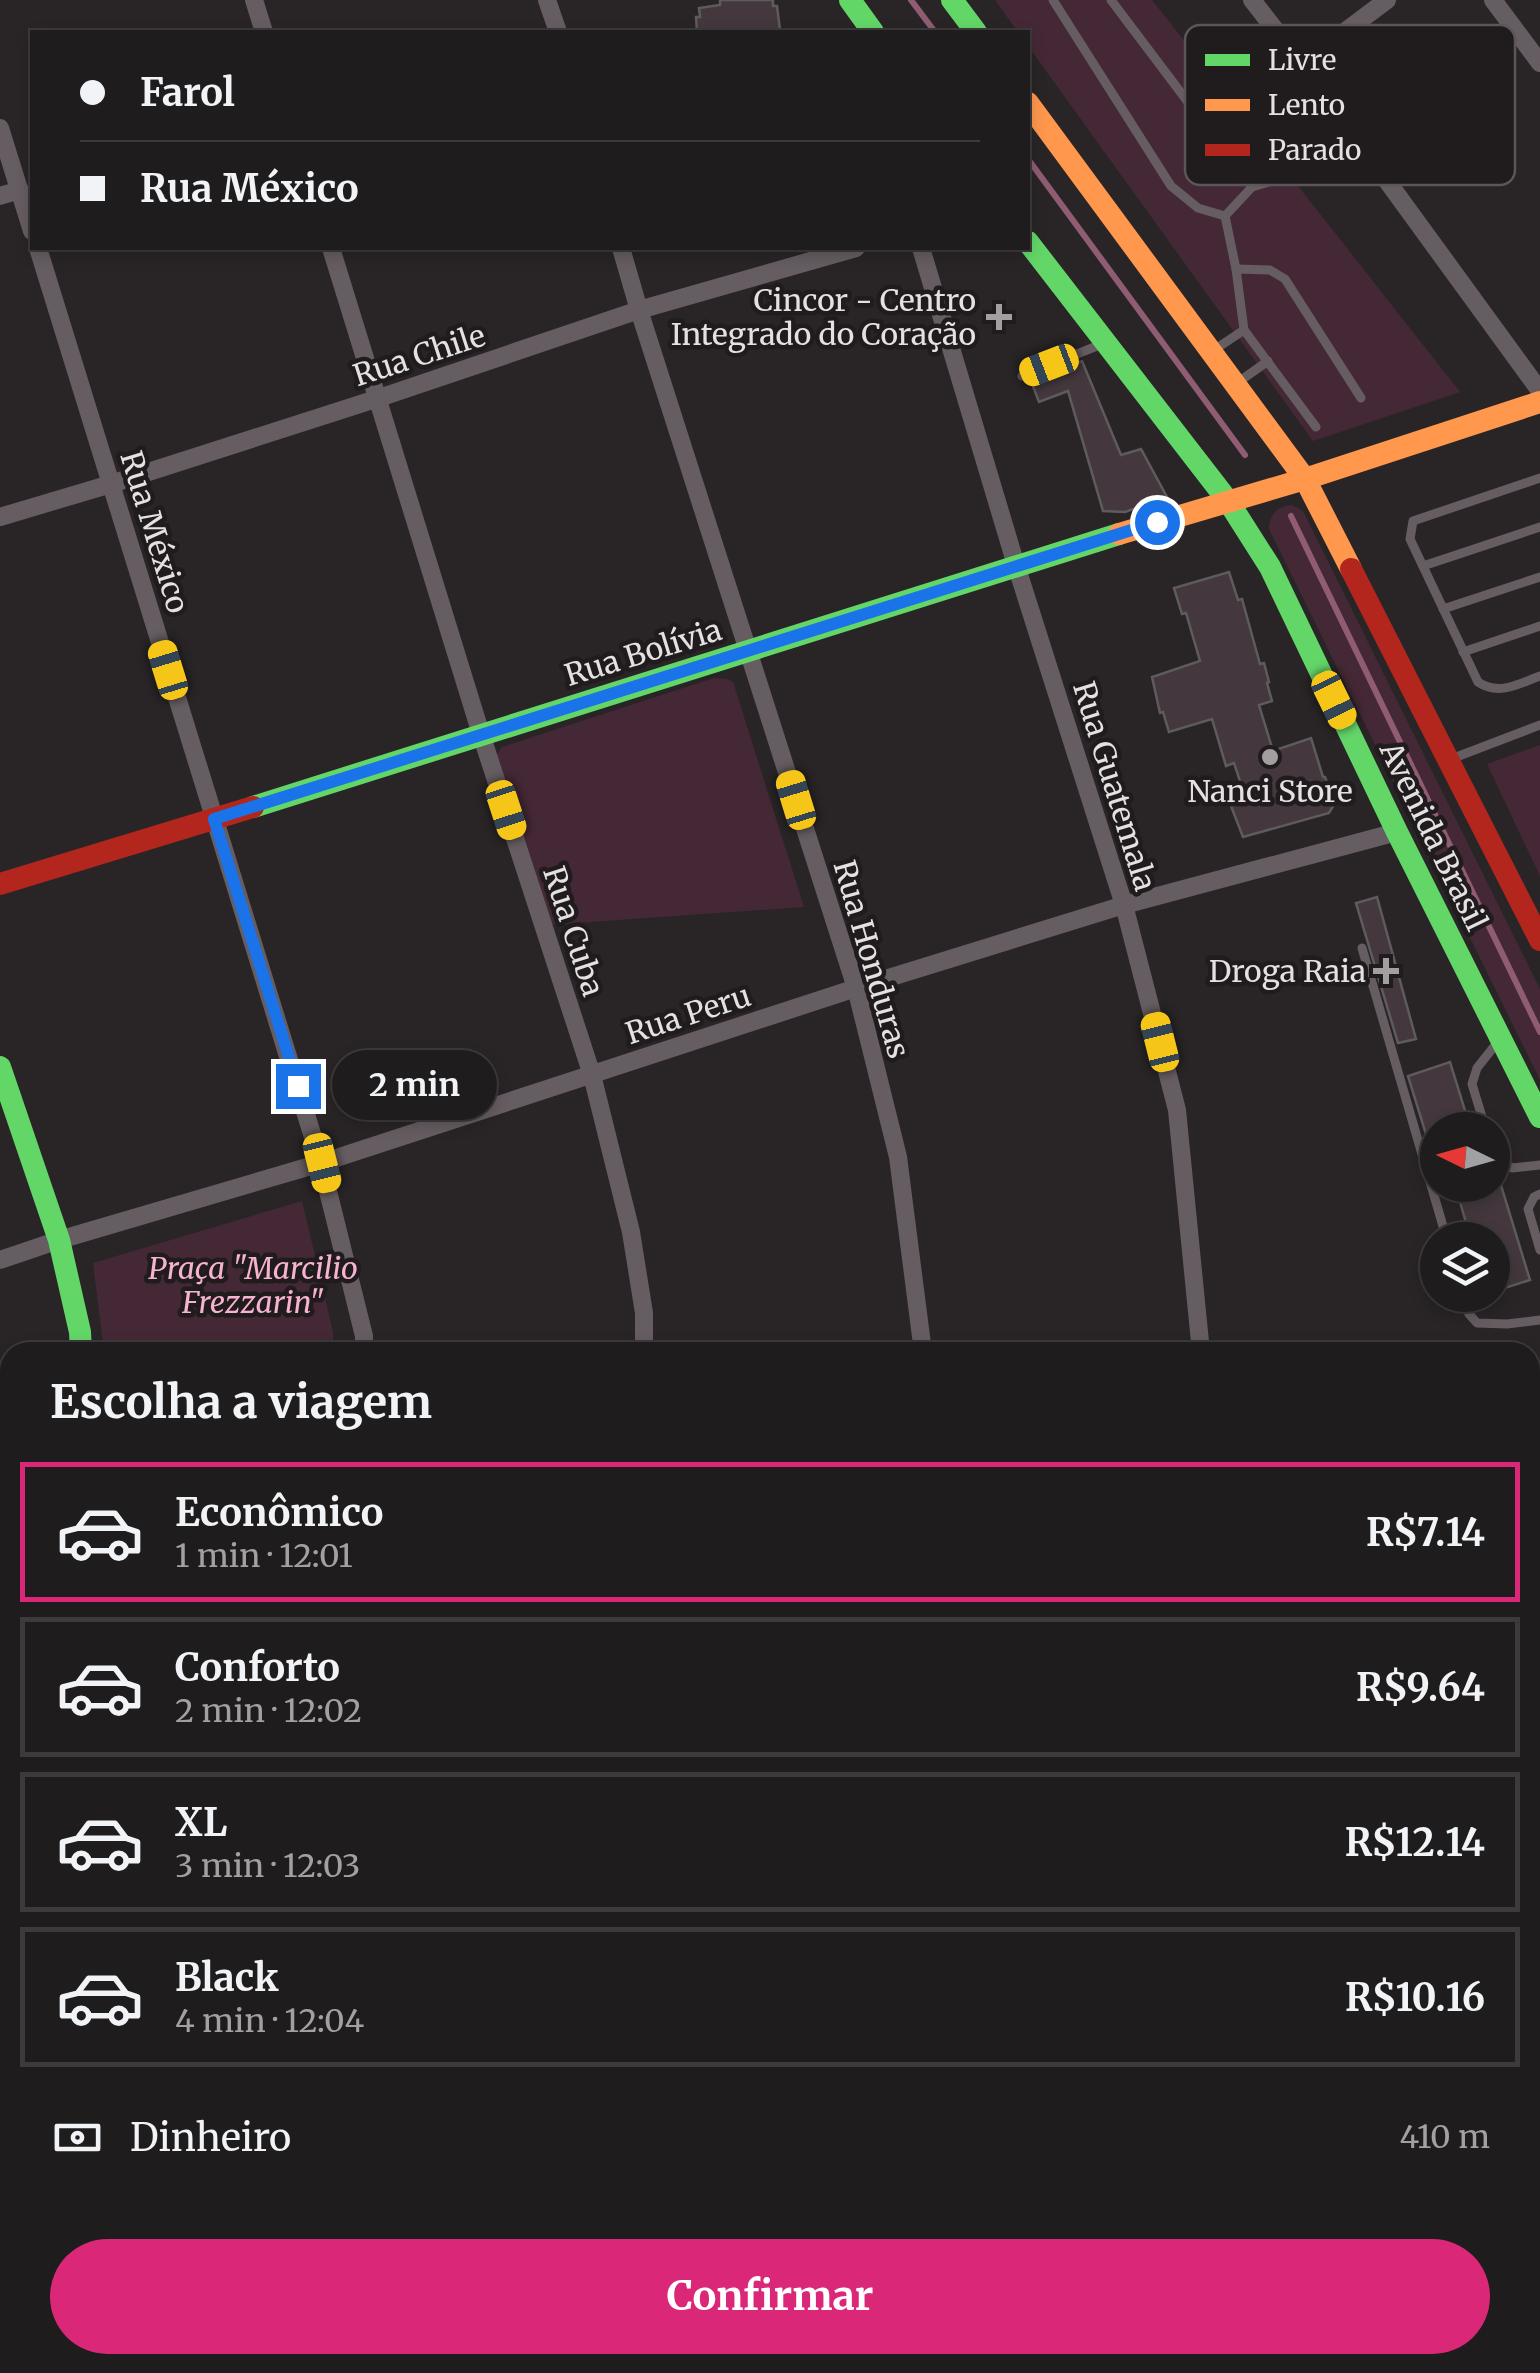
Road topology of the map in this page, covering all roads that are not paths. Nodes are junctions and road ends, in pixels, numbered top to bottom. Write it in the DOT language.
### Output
graph roads {
  1 [pos="254,0"];
  2 [pos="547,0"];
  3 [pos="850,0"];
  4 [pos="952,0"];
  5 [pos="1053,0"];
  6 [pos="1111,0"];
  7 [pos="1252,0"];
  8 [pos="1387,0"];
  9 [pos="1492,0"];
  10 [pos="1272,25"];
  11 [pos="1354,25"];
  12 [pos="1511,25"];
  13 [pos="263,30"];
  14 [pos="557,30"];
  15 [pos="872,30"];
  16 [pos="974,30"];
  17 [pos="1515,30"];
  18 [pos="1540,63"];
  19 [pos="1185,98"];
  20 [pos="1030,106"];
  21 [pos="0,128"];
  22 [pos="1259,185"];
  23 [pos="1390,185"];
  24 [pos="1252,187"];
  25 [pos="20,190"];
  26 [pos="0,196"];
  27 [pos="1226,216"];
  28 [pos="30,224"];
  29 [pos="1030,245"];
  30 [pos="39,250"];
  31 [pos="333,250"];
  32 [pos="622,250"];
  33 [pos="849,250"];
  34 [pos="921,250"];
  35 [pos="1236,269"];
  36 [pos="638,310"];
  37 [pos="1244,330"];
  38 [pos="1104,343"];
  39 [pos="1211,352"];
  40 [pos="1268,361"];
  41 [pos="1022,376"];
  42 [pos="1235,384"];
  43 [pos="1540,390"];
  44 [pos="378,398"];
  45 [pos="1361,398"];
  46 [pos="1540,402"];
  47 [pos="1316,428"];
  48 [pos="1305,478"];
  49 [pos="1540,478"];
  50 [pos="111,484"];
  51 [pos="1228,501"];
  52 [pos="0,517"];
  53 [pos="1540,527"];
  54 [pos="1016,565"];
  55 [pos="1423,566"];
  56 [pos="1540,576"];
  57 [pos="1443,609"];
  58 [pos="1540,626"];
  59 [pos="749,650"];
  60 [pos="1463,652"];
  61 [pos="1540,676"];
  62 [pos="1540,726"];
  63 [pos="481,734"];
  64 [pos="1448,760"];
  65 [pos="214,819"];
  66 [pos="1398,832"];
  67 [pos="0,884"];
  68 [pos="1124,905"];
  69 [pos="1540,940"];
  70 [pos="1362,948"];
  71 [pos="856,988"];
  72 [pos="1500,1037"];
  73 [pos="0,1067"];
  74 [pos="592,1076"];
  75 [pos="1481,1112"];
  76 [pos="1540,1117"];
  77 [pos="322,1163"];
  78 [pos="1540,1165"];
  79 [pos="1510,1167"];
  80 [pos="1540,1194"];
  81 [pos="1443,1222"];
  82 [pos="59,1240"];
  83 [pos="1540,1250"];
  84 [pos="0,1260"];
  85 [pos="1468,1312"];
  86 [pos="1540,1320"];
  87 [pos="80,1342"];
  88 [pos="364,1342"];
  89 [pos="644,1342"];
  90 [pos="922,1342"];
  91 [pos="1200,1342"];
  1 -- 13 [label="street"];
  2 -- 14 [label="street"];
  3 -- 15 [label="main road"];
  4 -- 16 [label="main road"];
  5 -- 27 [label="lane"];
  6 -- 19 [label="lane"];
  7 -- 10 [label="street"];
  8 -- 11 [label="street"];
  9 -- 12 [label="street"];
  17 -- 18 [label="street"];
  20 -- 39 [label="main road, Avenida Brasil"];
  21 -- 25 [label="street"];
  22 -- 24 [label="lane"];
  23 -- 43 [label="street"];
  24 -- 27 [label="lane"];
  25 -- 26 [label="street"];
  25 -- 28 [label="street"];
  27 -- 35 [label="lane"];
  29 -- 38 [label="main road, Avenida Brasil"];
  30 -- 50 [label="street, Rua México"];
  31 -- 44 [label="street, Rua Cuba"];
  32 -- 36 [label="street, Rua Honduras"];
  33 -- 36 [label="street, Rua Chile"];
  34 -- 54 [label="street, Rua Guatemala"];
  35 -- 37 [label="lane"];
  35 -- 45 [label="lane"];
  36 -- 44 [label="street, Rua Chile"];
  36 -- 59 [label="street, Rua Honduras"];
  37 -- 39 [label="lane"];
  37 -- 40 [label="lane"];
  38 -- 41 [label="lane"];
  38 -- 51 [label="main road, Avenida Brasil"];
  39 -- 42 [label="main road, Avenida Brasil"];
  40 -- 42 [label="lane"];
  40 -- 47 [label="lane"];
  42 -- 48 [label="main road, Avenida Brasil"];
  44 -- 50 [label="street, Rua Chile"];
  44 -- 63 [label="street, Rua Cuba"];
  46 -- 48 [label="main road, Rua Bolívia"];
  48 -- 51 [label="main road, Rua Bolívia"];
  48 -- 64 [label="main road, Avenida Brasil"];
  49 -- 55 [label="lane"];
  50 -- 52 [label="street, Rua Chile"];
  50 -- 65 [label="street, Rua México"];
  51 -- 54 [label="main road, Rua Bolívia"];
  51 -- 66 [label="main road, Avenida Brasil"];
  53 -- 55 [label="lane"];
  54 -- 59 [label="main road, Rua Bolívia"];
  54 -- 68 [label="street, Rua Guatemala"];
  55 -- 57 [label="lane"];
  56 -- 57 [label="lane"];
  57 -- 60 [label="lane"];
  58 -- 60 [label="lane"];
  59 -- 63 [label="main road, Rua Bolívia"];
  59 -- 71 [label="street, Rua Honduras"];
  60 -- 61 [label="lane"];
  62 -- 64 [label="lane"];
  63 -- 65 [label="main road, Rua Bolívia"];
  63 -- 74 [label="street, Rua Cuba"];
  64 -- 69 [label="main road, Avenida Brasil"];
  65 -- 67 [label="main road, Rua Bolívia"];
  65 -- 77 [label="street, Rua México"];
  66 -- 68 [label="street, Rua Peru"];
  66 -- 72 [label="main road, Avenida Brasil"];
  68 -- 71 [label="street, Rua Peru"];
  68 -- 91 [label="street, Rua Guatemala"];
  70 -- 81 [label="lane"];
  71 -- 74 [label="street, Rua Peru"];
  71 -- 90 [label="street, Rua Honduras"];
  72 -- 75 [label="lane"];
  72 -- 76 [label="main road, Avenida Brasil"];
  73 -- 82 [label="main road"];
  74 -- 77 [label="street, Rua Peru"];
  74 -- 89 [label="street, Rua Cuba"];
  77 -- 82 [label="street, Rua Peru"];
  77 -- 88 [label="street, Rua México"];
  78 -- 79 [label="lane"];
  80 -- 83 [label="lane"];
  82 -- 84 [label="street, Rua Peru"];
  82 -- 87 [label="main road"];
  85 -- 86 [label="lane"];
}
